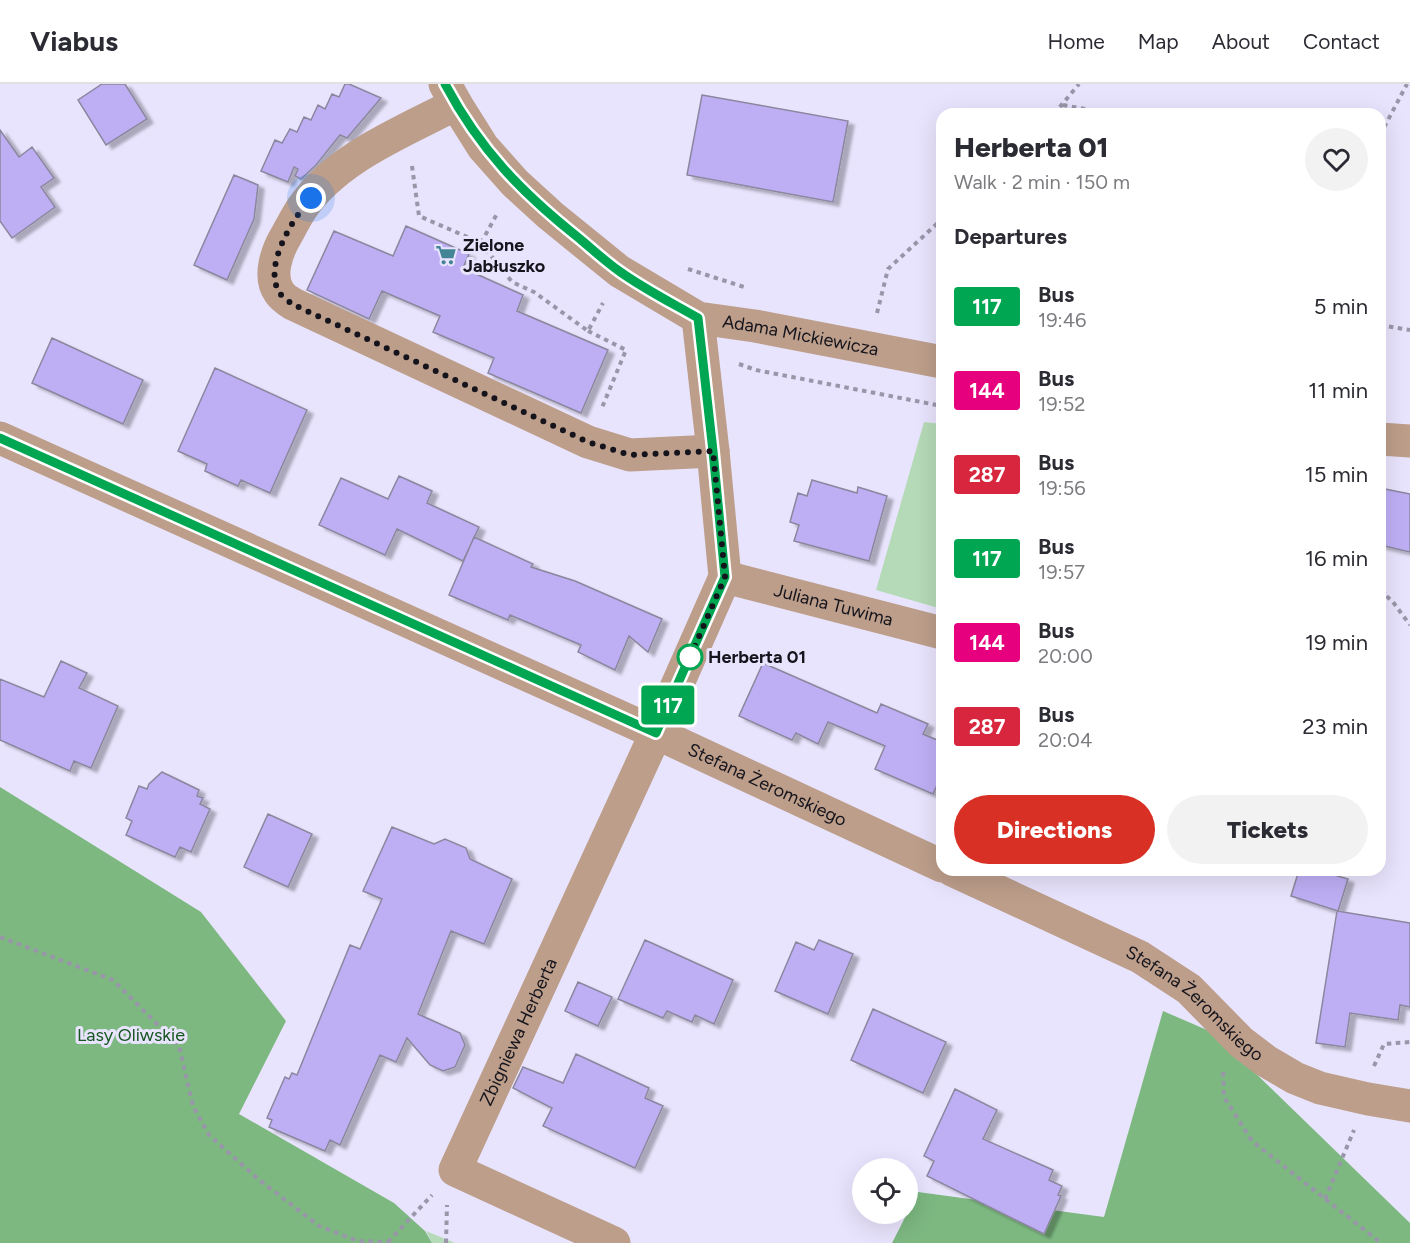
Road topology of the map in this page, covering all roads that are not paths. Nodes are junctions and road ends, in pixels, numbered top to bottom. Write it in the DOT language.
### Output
graph roads {
  1 [pos="451,94"];
  2 [pos="698,318"];
  3 [pos="936,361"];
  4 [pos="0,438"];
  5 [pos="1386,439"];
  6 [pos="1410,441"];
  7 [pos="713,451"];
  8 [pos="725,577"];
  9 [pos="936,631"];
  10 [pos="656,733"];
  11 [pos="936,863"];
  12 [pos="964,876"];
  13 [pos="1410,1106"];
  14 [pos="614,1243"];
  1 -- 2 [label="street, Adama Mickiewicza"];
  1 -- 7 [label="street, Adama Mickiewicza"];
  2 -- 3 [label="street, Adama Mickiewicza"];
  2 -- 7 [label="street"];
  4 -- 10 [label="street, Stefana Żeromskiego"];
  5 -- 6 [label="street"];
  7 -- 8 [label="street"];
  8 -- 9 [label="street, Juliana Tuwima"];
  8 -- 10 [label="street"];
  10 -- 11 [label="street, Stefana Żeromskiego"];
  10 -- 14 [label="street, Zbigniewa Herberta"];
  12 -- 13 [label="street, Stefana Żeromskiego"];
}
